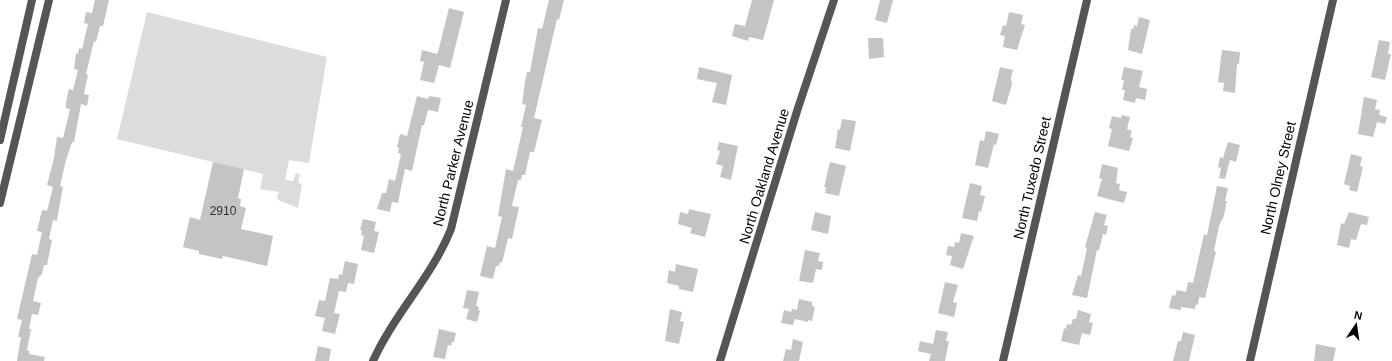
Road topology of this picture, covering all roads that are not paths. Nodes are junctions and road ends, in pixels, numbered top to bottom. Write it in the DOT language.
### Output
graph roads {
  1 [pos="32,0"];
  2 [pos="49,0"];
  3 [pos="506,0"];
  4 [pos="834,0"];
  5 [pos="1087,0"];
  6 [pos="1333,0"];
  7 [pos="0,140"];
  8 [pos="0,172"];
  9 [pos="4,187"];
  10 [pos="0,203"];
  11 [pos="373,361"];
  12 [pos="720,361"];
  13 [pos="1003,361"];
  14 [pos="1250,361"];
  1 -- 7 [label="street"];
  2 -- 9 [label="street"];
  3 -- 11 [label="street, North Parker Avenue"];
  4 -- 12 [label="street, North Oakland Avenue"];
  5 -- 13 [label="street, North Tuxedo Street"];
  6 -- 14 [label="street, North Olney Street"];
  8 -- 9 [label="street"];
  9 -- 10 [label="street"];
}
